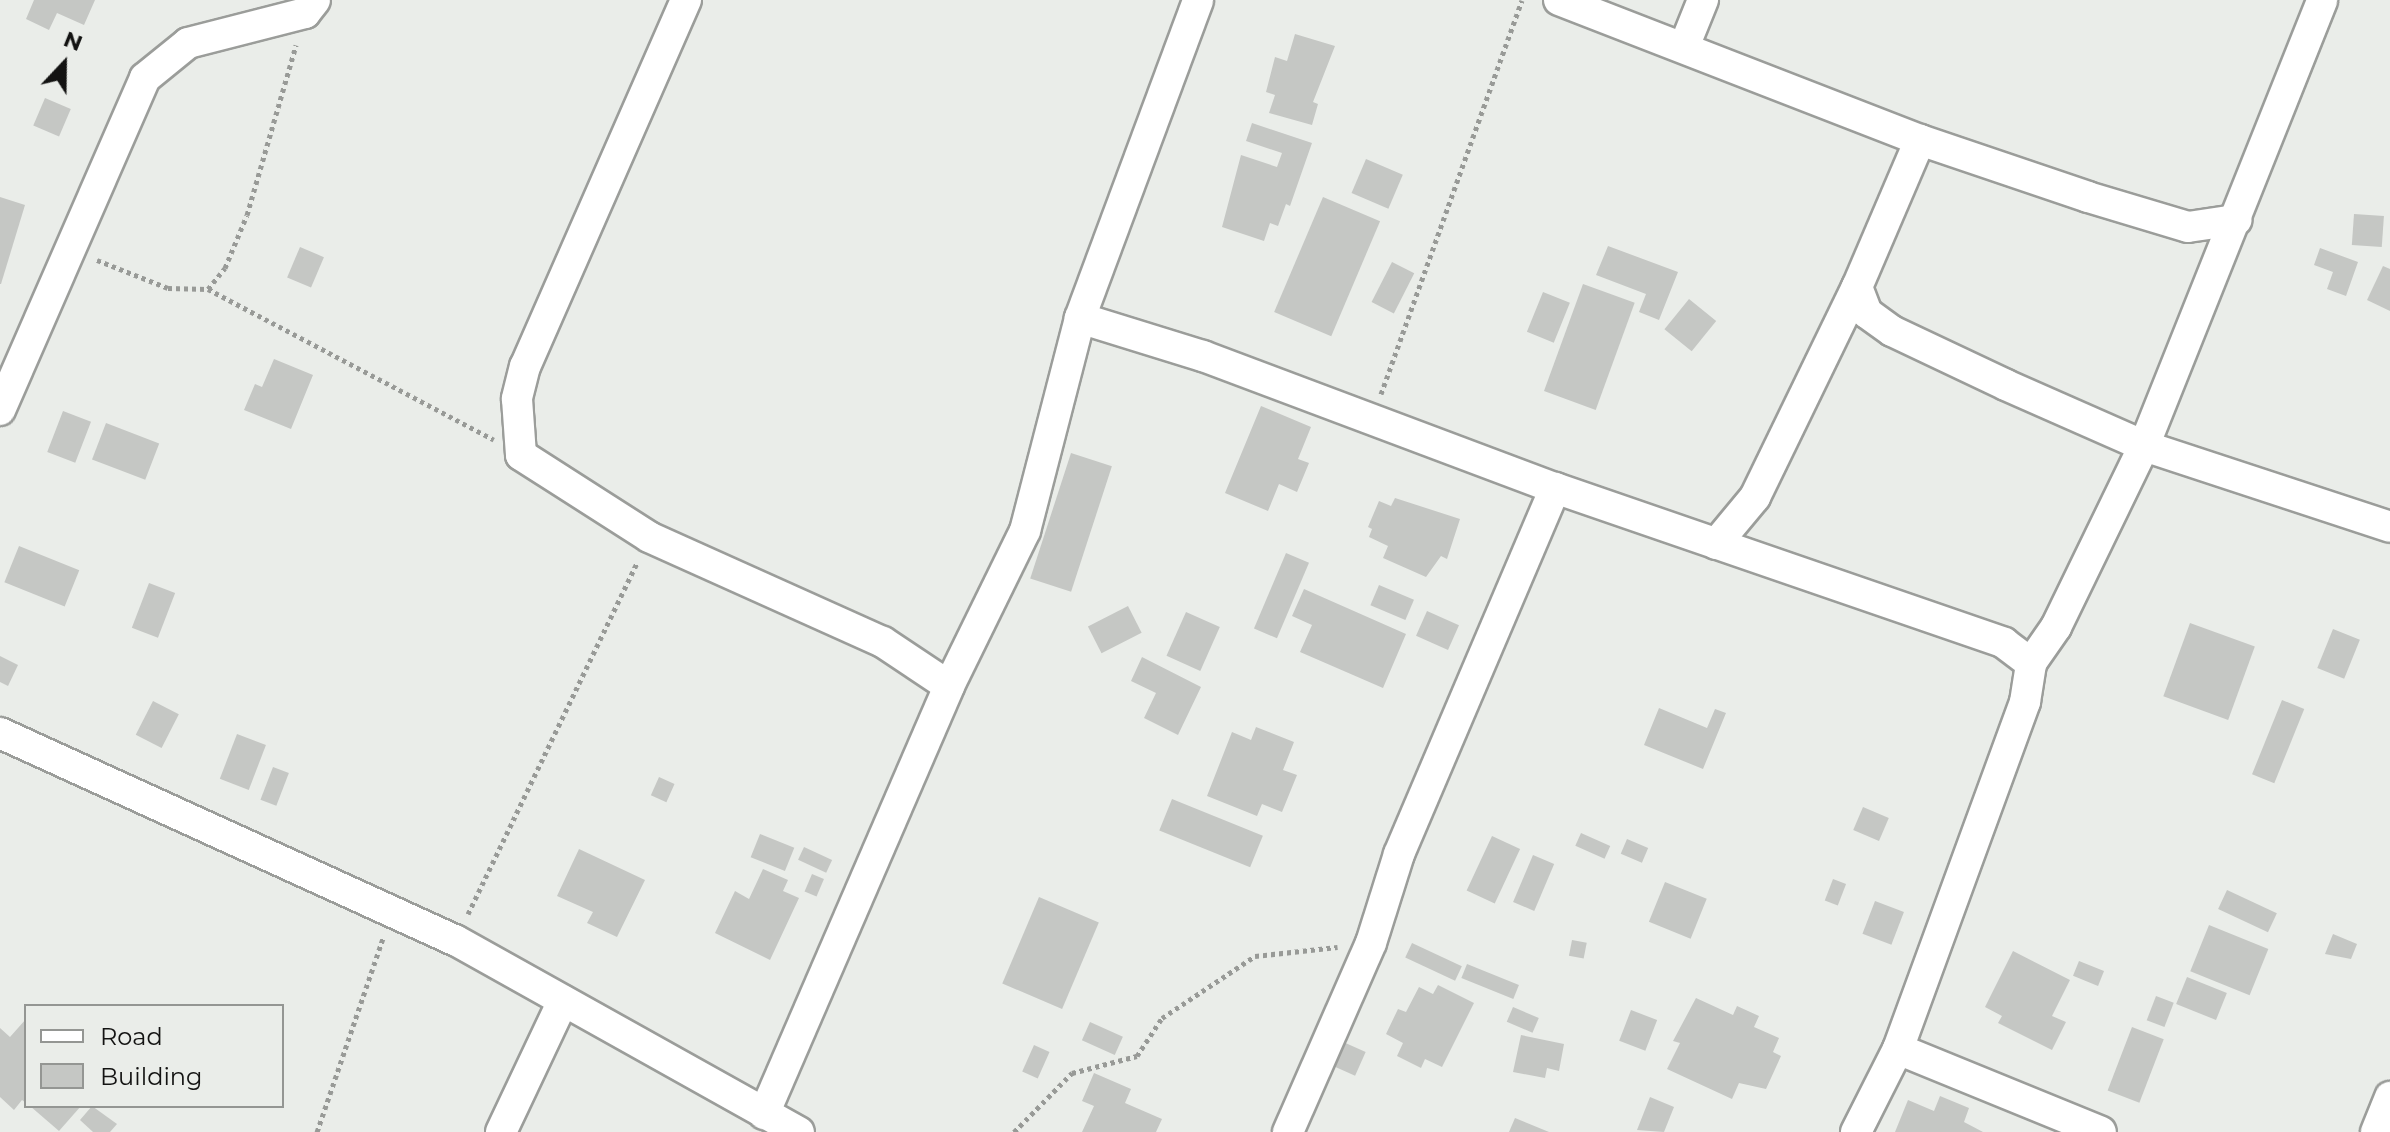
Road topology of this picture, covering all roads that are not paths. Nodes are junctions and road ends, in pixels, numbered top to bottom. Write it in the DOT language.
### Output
graph roads {
  1 [pos="686,0"];
  2 [pos="1198,0"];
  3 [pos="1559,0"];
  4 [pos="1703,0"];
  5 [pos="2322,0"];
  6 [pos="310,6"];
  7 [pos="1684,47"];
  8 [pos="1920,140"];
  9 [pos="2236,220"];
  10 [pos="2188,227"];
  11 [pos="2218,265"];
  12 [pos="1857,287"];
  13 [pos="1080,318"];
  14 [pos="0,410"];
  15 [pos="2144,446"];
  16 [pos="1555,488"];
  17 [pos="2390,527"];
  18 [pos="1716,544"];
  19 [pos="2031,663"];
  20 [pos="949,686"];
  21 [pos="0,733"];
  22 [pos="563,1001"];
  23 [pos="1898,1049"];
  24 [pos="2390,1097"];
  25 [pos="764,1114"];
  26 [pos="501,1132"];
  27 [pos="799,1132"];
  28 [pos="1288,1132"];
  29 [pos="1856,1132"];
  30 [pos="2101,1132"];
  31 [pos="2376,1132"];
  1 -- 20 [label="street"];
  2 -- 13 [label="street"];
  3 -- 7 [label="street"];
  4 -- 7 [label="street"];
  5 -- 9 [label="street"];
  6 -- 14 [label="street"];
  7 -- 8 [label="street"];
  8 -- 10 [label="street"];
  8 -- 12 [label="street"];
  9 -- 10 [label="street"];
  9 -- 11 [label="street"];
  10 -- 11 [label="street"];
  11 -- 15 [label="street"];
  12 -- 15 [label="street"];
  12 -- 18 [label="street"];
  13 -- 16 [label="street"];
  13 -- 20 [label="street"];
  15 -- 17 [label="street"];
  15 -- 19 [label="street"];
  16 -- 18 [label="street"];
  16 -- 28 [label="street"];
  18 -- 19 [label="street"];
  19 -- 23 [label="street"];
  20 -- 25 [label="street"];
  21 -- 22 [label="street"];
  22 -- 25 [label="street"];
  22 -- 26 [label="street"];
  23 -- 29 [label="street"];
  23 -- 30 [label="street"];
  24 -- 31 [label="street"];
  25 -- 27 [label="street"];
}
